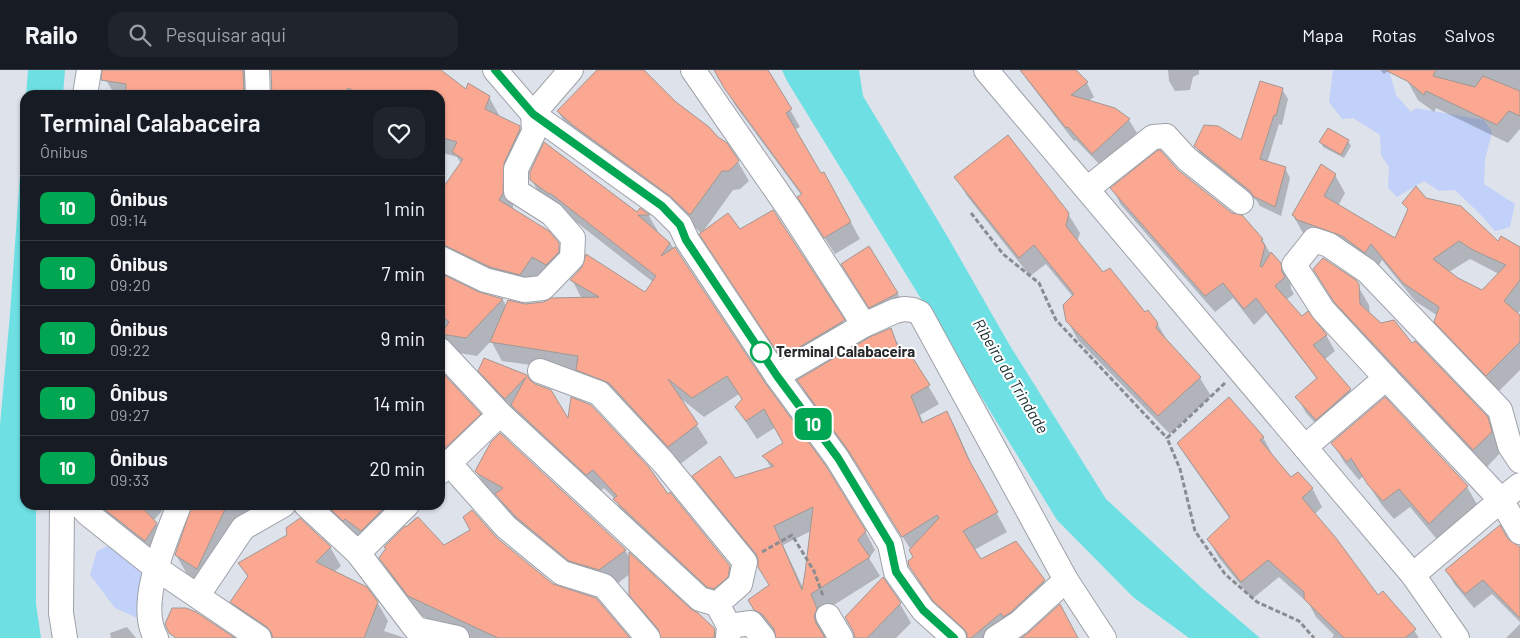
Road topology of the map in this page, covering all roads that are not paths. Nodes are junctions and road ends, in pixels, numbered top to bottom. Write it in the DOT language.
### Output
graph roads {
  1 [pos="88,70"];
  2 [pos="257,70"];
  3 [pos="495,70"];
  4 [pos="571,70"];
  5 [pos="693,70"];
  6 [pos="986,70"];
  7 [pos="86,90"];
  8 [pos="258,90"];
  9 [pos="533,114"];
  10 [pos="1087,189"];
  11 [pos="1241,202"];
  12 [pos="445,260"];
  13 [pos="864,325"];
  14 [pos="445,355"];
  15 [pos="540,371"];
  16 [pos="777,376"];
  17 [pos="1386,378"];
  18 [pos="500,414"];
  19 [pos="1305,447"];
  20 [pos="1520,461"];
  21 [pos="445,468"];
  22 [pos="1520,486"];
  23 [pos="1501,500"];
  24 [pos="62,510"];
  25 [pos="85,510"];
  26 [pos="177,510"];
  27 [pos="274,510"];
  28 [pos="311,510"];
  29 [pos="399,510"];
  30 [pos="1520,532"];
  31 [pos="358,553"];
  32 [pos="156,568"];
  33 [pos="1413,575"];
  34 [pos="1066,580"];
  35 [pos="198,596"];
  36 [pos="717,604"];
  37 [pos="828,616"];
  38 [pos="729,632"];
  39 [pos="1454,637"];
  40 [pos="65,638"];
  41 [pos="156,638"];
  42 [pos="259,638"];
  43 [pos="457,638"];
  44 [pos="648,638"];
  45 [pos="763,638"];
  46 [pos="841,638"];
  47 [pos="954,638"];
  48 [pos="996,638"];
  49 [pos="1104,638"];
  1 -- 7 [label="street"];
  2 -- 8 [label="street"];
  3 -- 9 [label="street"];
  4 -- 9 [label="street"];
  5 -- 13 [label="street"];
  6 -- 10 [label="street"];
  9 -- 12 [label="street"];
  9 -- 16 [label="street"];
  10 -- 11 [label="street"];
  10 -- 19 [label="street"];
  13 -- 16 [label="street"];
  13 -- 34 [label="street"];
  14 -- 18 [label="street"];
  15 -- 36 [label="street"];
  16 -- 47 [label="street"];
  17 -- 19 [label="street"];
  17 -- 20 [label="street"];
  17 -- 23 [label="street"];
  18 -- 21 [label="street"];
  18 -- 36 [label="street"];
  19 -- 33 [label="street"];
  21 -- 44 [label="street"];
  22 -- 23 [label="street"];
  23 -- 30 [label="street"];
  23 -- 33 [label="street"];
  24 -- 40 [label="street"];
  25 -- 32 [label="street"];
  26 -- 32 [label="street"];
  27 -- 35 [label="street"];
  28 -- 31 [label="street"];
  29 -- 31 [label="street"];
  31 -- 43 [label="street"];
  32 -- 35 [label="street"];
  32 -- 41 [label="street"];
  33 -- 39 [label="street"];
  34 -- 48 [label="street"];
  34 -- 49 [label="street"];
  35 -- 42 [label="street"];
  36 -- 38 [label="street"];
  37 -- 46 [label="street"];
  38 -- 45 [label="street"];
}
